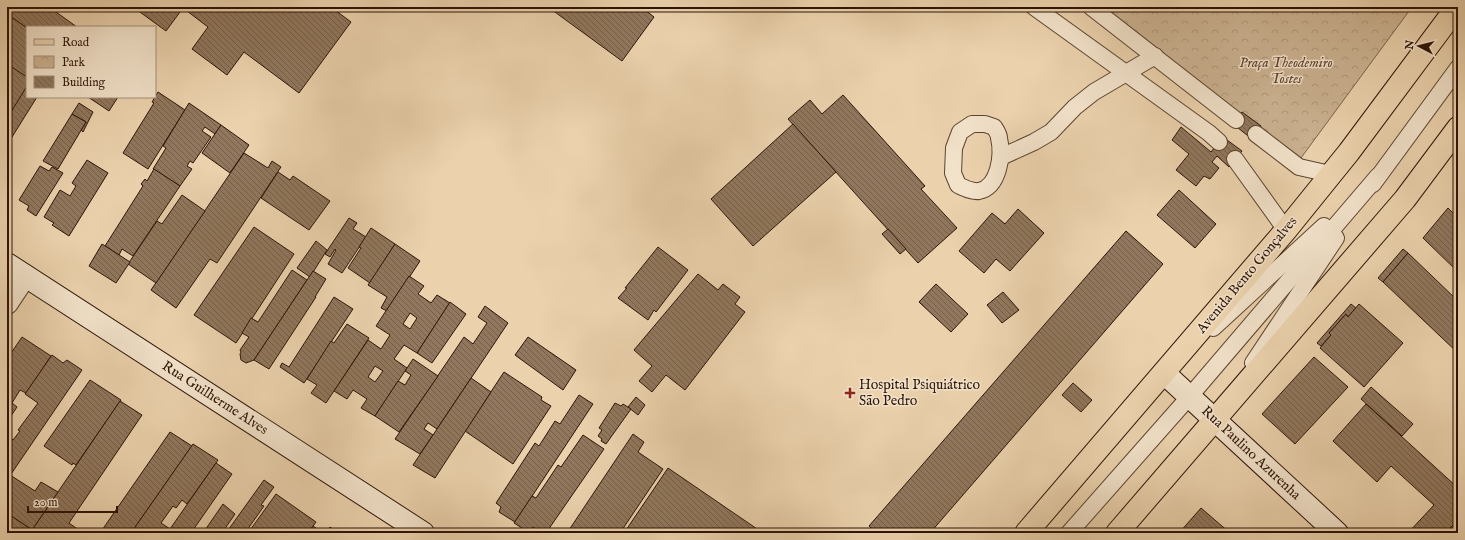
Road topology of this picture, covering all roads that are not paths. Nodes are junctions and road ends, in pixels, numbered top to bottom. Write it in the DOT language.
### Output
graph roads {
  1 [pos="1034,7"];
  2 [pos="1092,7"];
  3 [pos="1457,7"];
  4 [pos="1154,56"];
  5 [pos="1458,68"];
  6 [pos="1125,73"];
  7 [pos="1458,128"];
  8 [pos="1256,134"];
  9 [pos="1000,157"];
  10 [pos="1235,159"];
  11 [pos="1330,174"];
  12 [pos="1378,176"];
  13 [pos="1286,230"];
  14 [pos="7,264"];
  15 [pos="25,276"];
  16 [pos="7,303"];
  17 [pos="1164,373"];
  18 [pos="1190,396"];
  19 [pos="1215,419"];
  20 [pos="423,533"];
  21 [pos="1026,533"];
  22 [pos="1069,533"];
  23 [pos="1117,533"];
  24 [pos="1337,533"];
  1 -- 6 [label="lane"];
  2 -- 4 [label="lane"];
  3 -- 11 [label="main road, Avenida Bento Gonçalves"];
  4 -- 6 [label="lane"];
  4 -- 6 [label="lane"];
  5 -- 12 [label="lane"];
  6 -- 9 [label="lane"];
  7 -- 19 [label="main road"];
  8 -- 11 [label="lane"];
  10 -- 13 [label="lane"];
  11 -- 13 [label="main road, Avenida Bento Gonçalves"];
  12 -- 17 [label="lane"];
  12 -- 18 [label="lane"];
  12 -- 19 [label="lane"];
  13 -- 17 [label="main road, Avenida Bento Gonçalves"];
  14 -- 15 [label="main road, Rua Guilherme Alves"];
  15 -- 16 [label="main road"];
  15 -- 20 [label="main road, Rua Guilherme Alves"];
  17 -- 18 [label="main road, Rua Paulino Azurenha"];
  17 -- 21 [label="main road, Avenida Bento Gonçalves"];
  18 -- 19 [label="main road, Rua Paulino Azurenha"];
  18 -- 22 [label="lane"];
  19 -- 23 [label="main road"];
  19 -- 24 [label="main road, Rua Paulino Azurenha"];
}
